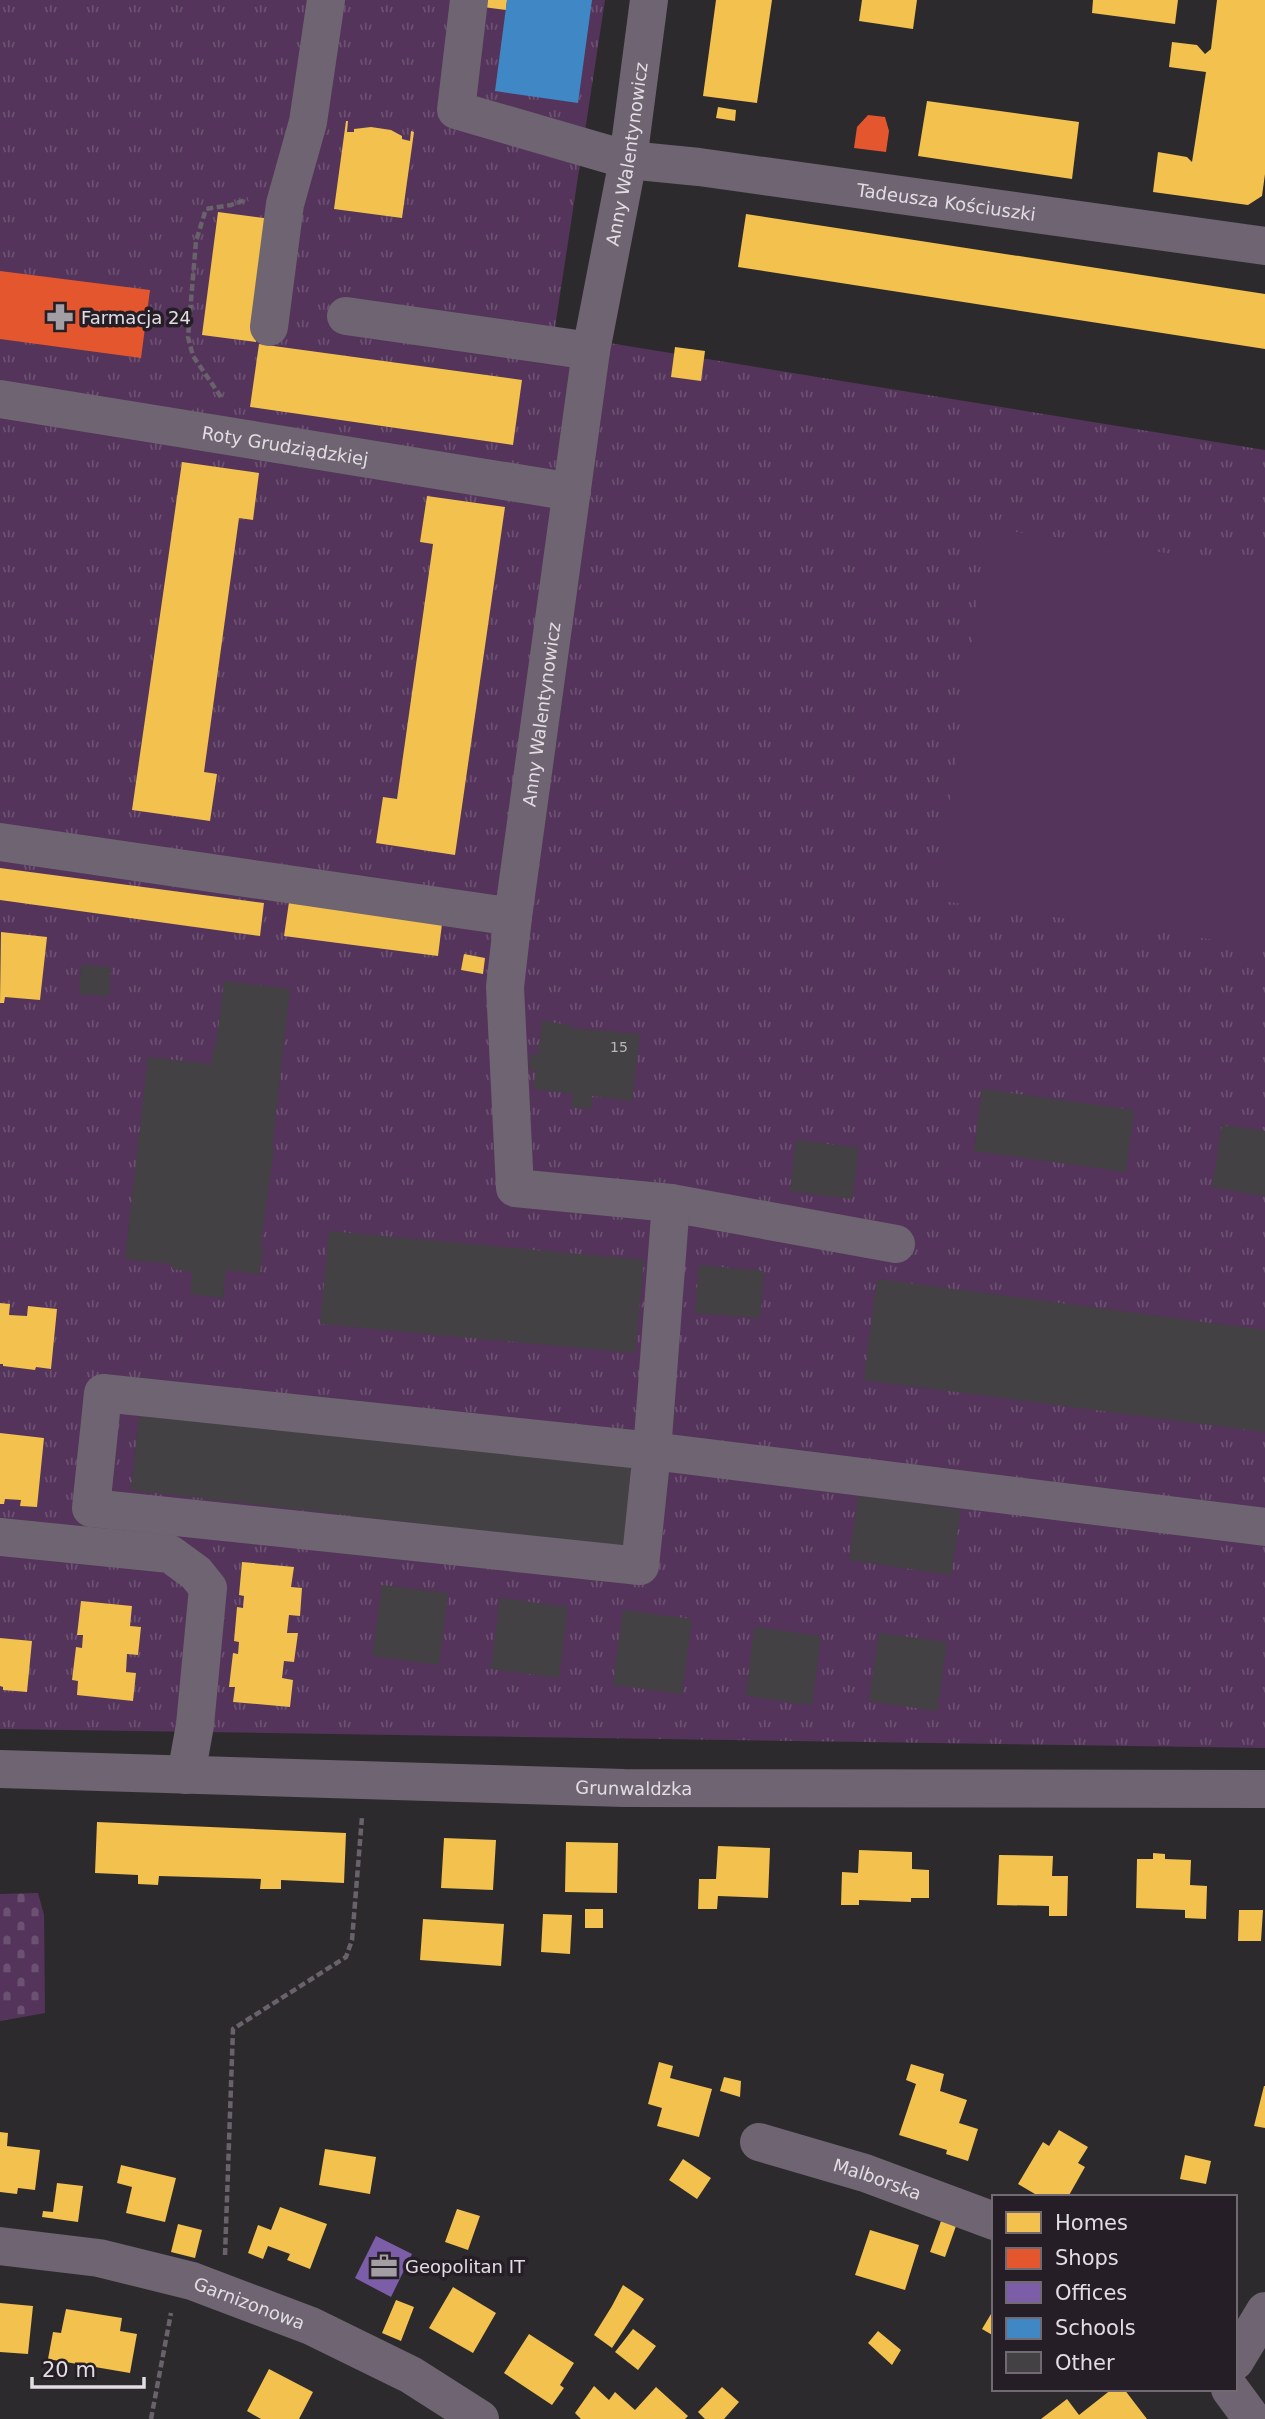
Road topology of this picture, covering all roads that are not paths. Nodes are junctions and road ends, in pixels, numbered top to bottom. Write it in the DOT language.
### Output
graph roads {
  1 [pos="326,0"];
  2 [pos="469,0"];
  3 [pos="649,0"];
  4 [pos="628,160"];
  5 [pos="1265,246"];
  6 [pos="346,316"];
  7 [pos="269,327"];
  8 [pos="591,351"];
  9 [pos="0,399"];
  10 [pos="572,492"];
  11 [pos="0,842"];
  12 [pos="513,916"];
  13 [pos="671,1203"];
  14 [pos="895,1244"];
  15 [pos="652,1451"];
  16 [pos="1265,1527"];
  17 [pos="0,1537"];
  18 [pos="0,1769"];
  19 [pos="186,1775"];
  20 [pos="1265,1789"];
  21 [pos="759,2142"];
  22 [pos="992,2220"];
  23 [pos="0,2246"];
  24 [pos="1265,2311"];
  25 [pos="1237,2358"];
  26 [pos="1231,2391"];
  27 [pos="480,2419"];
  28 [pos="1252,2419"];
  1 -- 7 [label="street"];
  2 -- 4 [label="street, Tadeusza Kościuszki"];
  3 -- 4 [label="street, Anny Walentynowicz"];
  4 -- 5 [label="street, Tadeusza Kościuszki"];
  4 -- 8 [label="street, Anny Walentynowicz"];
  6 -- 8 [label="street"];
  8 -- 10 [label="street, Anny Walentynowicz"];
  9 -- 10 [label="street, Roty Grudziądzkiej"];
  10 -- 12 [label="street, Anny Walentynowicz"];
  11 -- 12 [label="street"];
  12 -- 13 [label="street, Anny Walentynowicz"];
  13 -- 14 [label="street"];
  13 -- 15 [label="street"];
  15 -- 15 [label="street"];
  15 -- 16 [label="street"];
  17 -- 19 [label="street"];
  18 -- 19 [label="street, Grunwaldzka"];
  19 -- 20 [label="street, Grunwaldzka"];
  21 -- 22 [label="street, Malborska"];
  23 -- 27 [label="street, Garnizonowa"];
  24 -- 25 [label="street"];
  26 -- 28 [label="street"];
}
